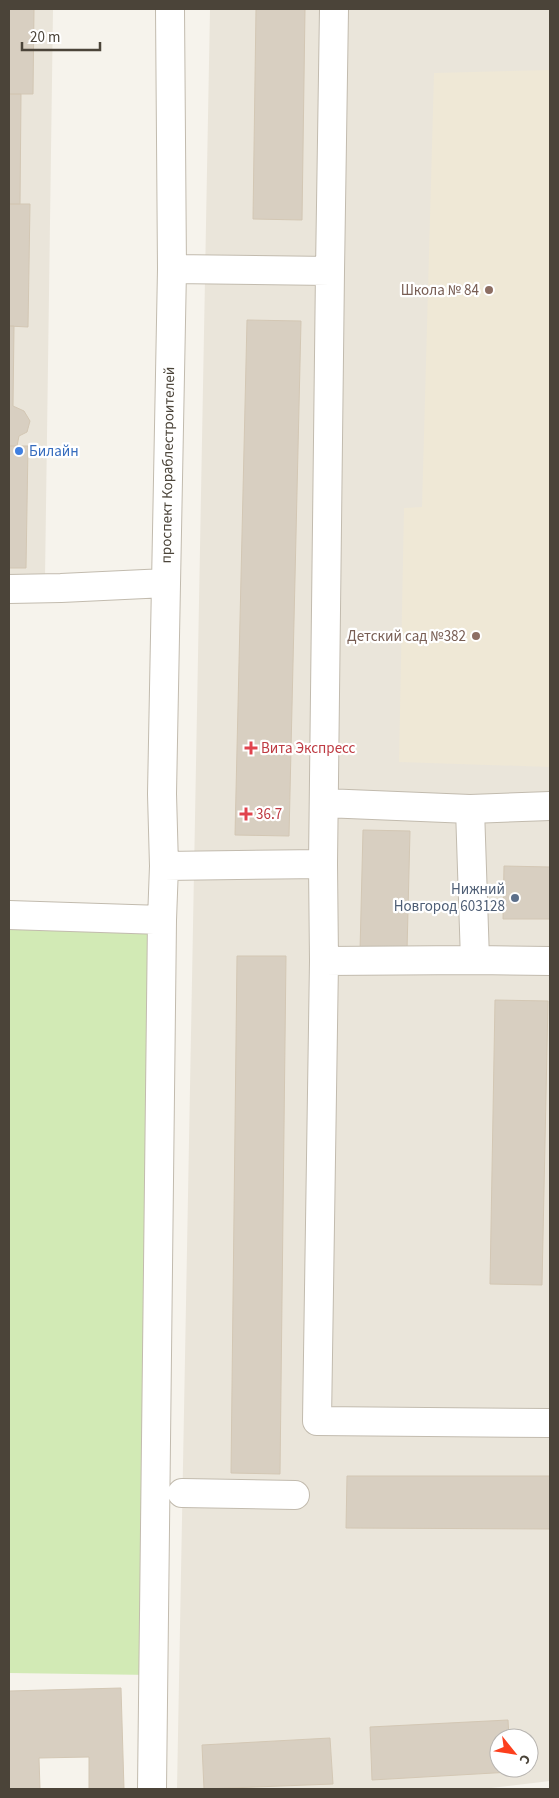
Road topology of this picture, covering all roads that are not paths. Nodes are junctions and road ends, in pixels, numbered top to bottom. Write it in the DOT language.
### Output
graph roads {
  1 [pos="170,9"];
  2 [pos="334,9"];
  3 [pos="172,269"];
  4 [pos="330,271"];
  5 [pos="166,583"];
  6 [pos="9,589"];
  7 [pos="324,803"];
  8 [pos="550,806"];
  9 [pos="470,809"];
  10 [pos="323,864"];
  11 [pos="164,866"];
  12 [pos="9,915"];
  13 [pos="162,920"];
  14 [pos="475,960"];
  15 [pos="324,961"];
  16 [pos="550,961"];
  17 [pos="550,1423"];
  18 [pos="182,1493"];
  19 [pos="295,1496"];
  20 [pos="152,1789"];
  1 -- 3 [label="street, проспект Кораблестроителей"];
  2 -- 4 [label="street"];
  3 -- 4 [label="street"];
  3 -- 5 [label="street, проспект Кораблестроителей"];
  4 -- 7 [label="street"];
  5 -- 6 [label="street"];
  5 -- 11 [label="street, проспект Кораблестроителей"];
  7 -- 9 [label="street"];
  7 -- 10 [label="street"];
  8 -- 9 [label="street"];
  9 -- 14 [label="street"];
  10 -- 11 [label="street"];
  10 -- 15 [label="street"];
  11 -- 13 [label="street, проспект Кораблестроителей"];
  12 -- 13 [label="street"];
  13 -- 20 [label="street, проспект Кораблестроителей"];
  14 -- 15 [label="street"];
  14 -- 16 [label="street"];
  15 -- 17 [label="street"];
  18 -- 19 [label="street"];
}
